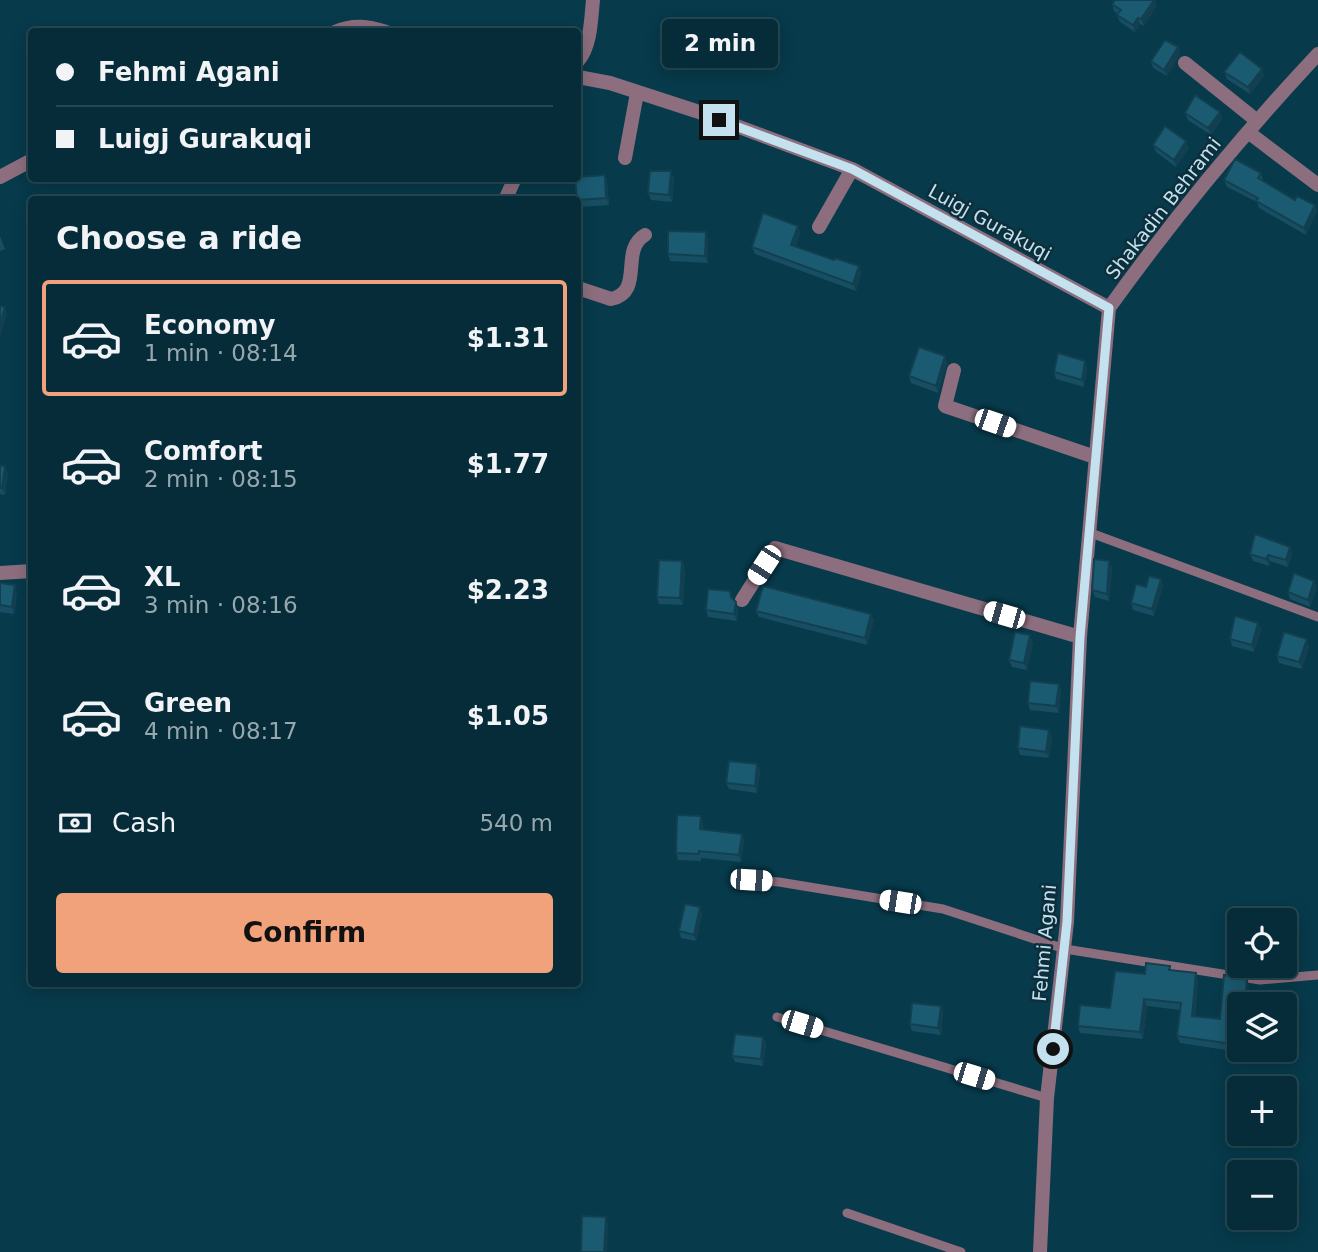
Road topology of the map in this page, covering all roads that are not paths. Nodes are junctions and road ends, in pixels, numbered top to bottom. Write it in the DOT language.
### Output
graph roads {
  1 [pos="593,0"];
  2 [pos="345,28"];
  3 [pos="369,28"];
  4 [pos="581,54"];
  5 [pos="1318,54"];
  6 [pos="581,59"];
  7 [pos="1185,63"];
  8 [pos="584,78"];
  9 [pos="638,93"];
  10 [pos="1252,126"];
  11 [pos="625,158"];
  12 [pos="28,162"];
  13 [pos="852,169"];
  14 [pos="0,177"];
  15 [pos="1318,185"];
  16 [pos="819,227"];
  17 [pos="645,235"];
  18 [pos="581,289"];
  19 [pos="1109,308"];
  20 [pos="954,370"];
  21 [pos="1095,457"];
  22 [pos="1088,531"];
  23 [pos="28,571"];
  24 [pos="0,573"];
  25 [pos="741,600"];
  26 [pos="1318,617"];
  27 [pos="1080,637"];
  28 [pos="751,880"];
  29 [pos="1065,949"];
  30 [pos="1318,975"];
  31 [pos="777,1017"];
  32 [pos="1047,1098"];
  33 [pos="847,1213"];
  34 [pos="961,1252"];
  35 [pos="1040,1252"];
  1 -- 4 [label="street"];
  2 -- 3 [label="street"];
  5 -- 10 [label="street, Shakadin Behrami"];
  6 -- 8 [label="street, Luigj Gurakuqi"];
  7 -- 10 [label="street, Shakadin Behrami"];
  8 -- 9 [label="street, Luigj Gurakuqi"];
  9 -- 11 [label="street"];
  9 -- 13 [label="street, Luigj Gurakuqi"];
  10 -- 15 [label="street, Shakadin Behrami"];
  10 -- 19 [label="street, Shakadin Behrami"];
  12 -- 14 [label="street"];
  13 -- 16 [label="street"];
  13 -- 19 [label="street, Luigj Gurakuqi"];
  17 -- 18 [label="street"];
  19 -- 21 [label="street, Fehmi Agani"];
  20 -- 21 [label="street"];
  21 -- 22 [label="street, Fehmi Agani"];
  22 -- 26 [label="lane"];
  22 -- 27 [label="street, Fehmi Agani"];
  23 -- 24 [label="street"];
  25 -- 27 [label="street"];
  27 -- 29 [label="street, Fehmi Agani"];
  28 -- 29 [label="lane"];
  29 -- 30 [label="lane"];
  29 -- 32 [label="street, Fehmi Agani"];
  31 -- 32 [label="lane"];
  32 -- 35 [label="street, Fehmi Agani"];
  33 -- 34 [label="lane"];
}
